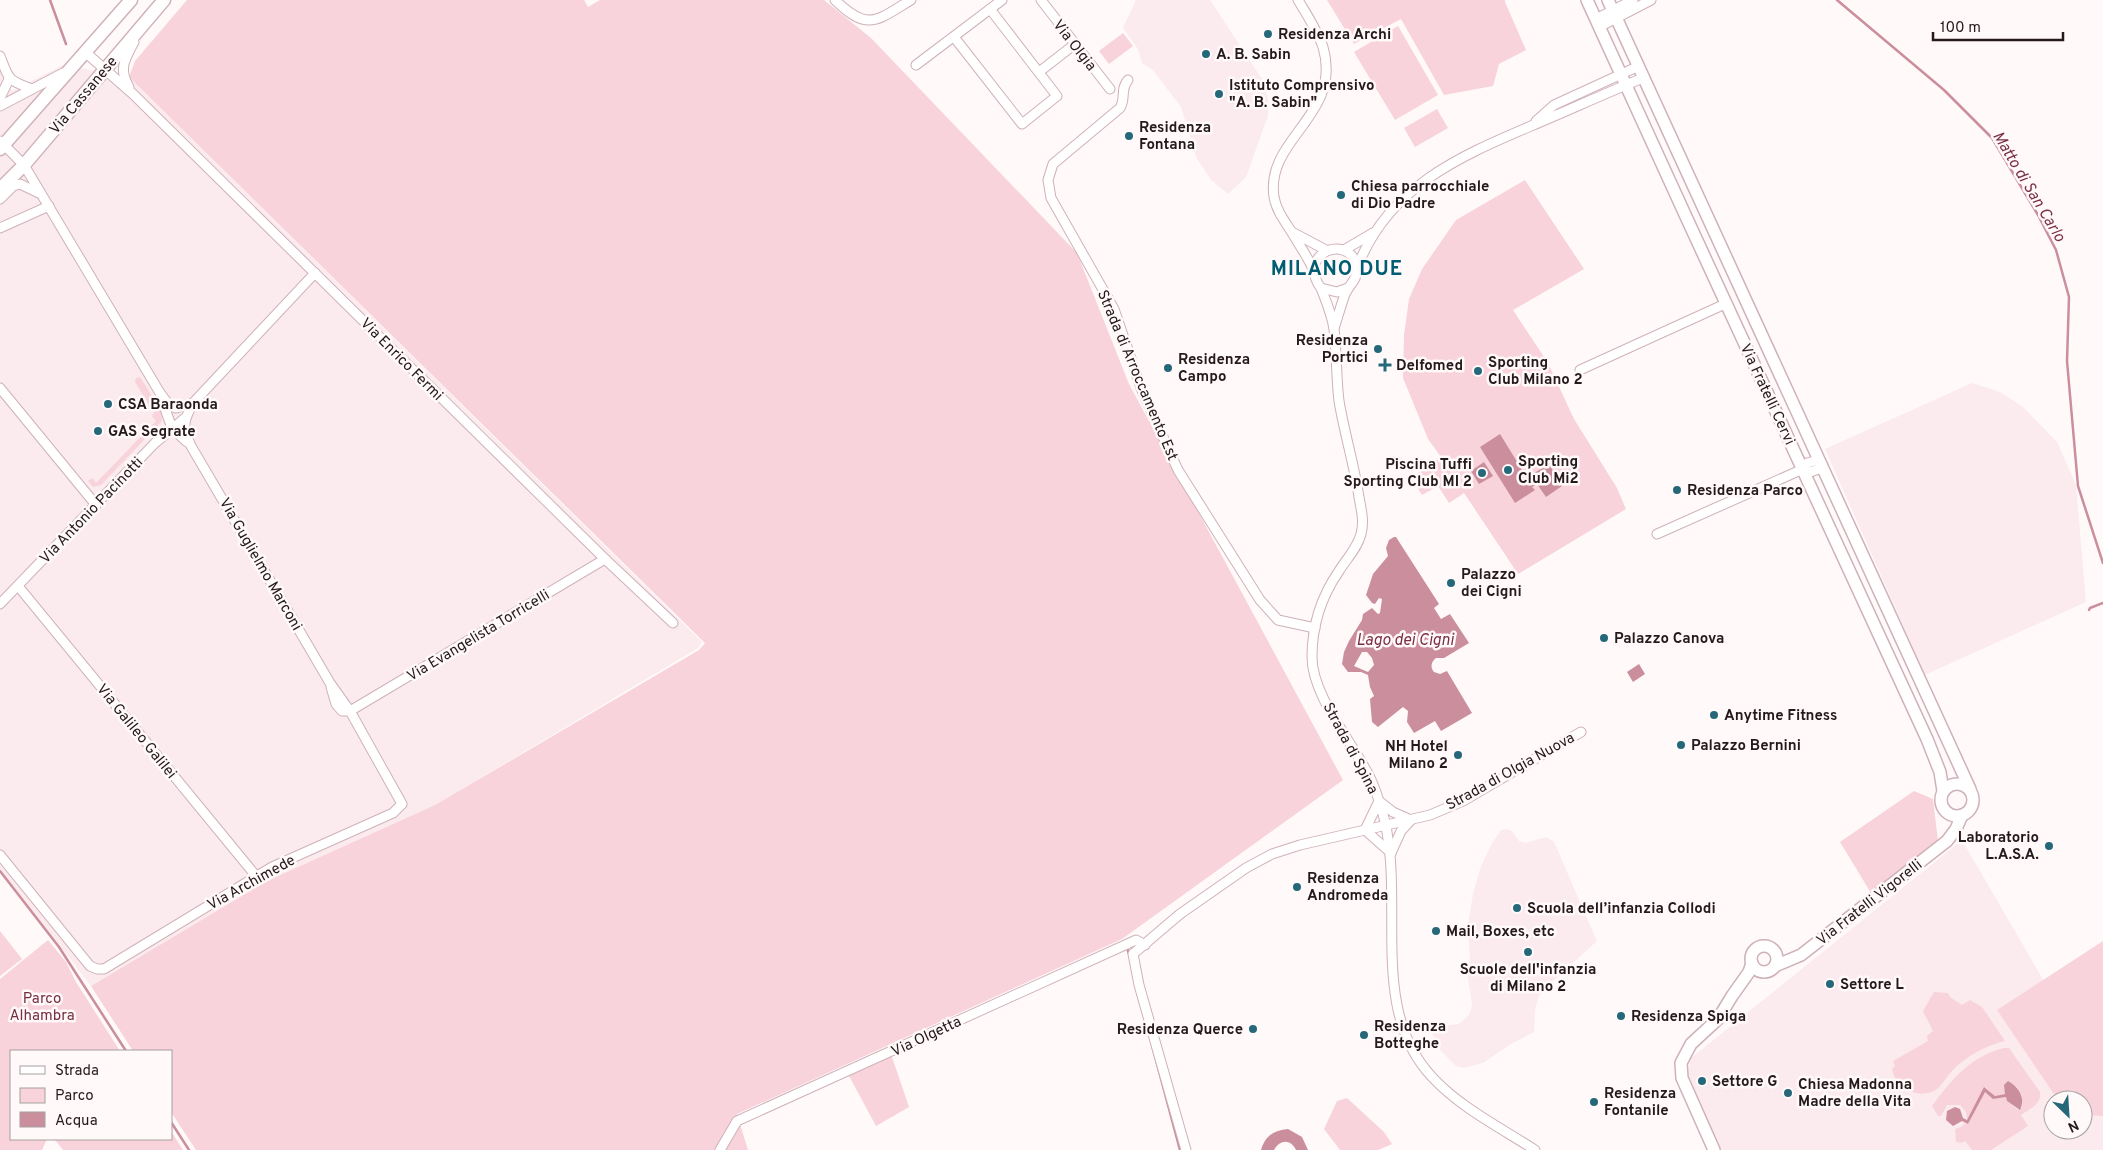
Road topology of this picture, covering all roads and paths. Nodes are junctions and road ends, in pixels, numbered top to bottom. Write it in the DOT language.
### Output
graph roads {
  1 [pos="131,0"];
  2 [pos="164,0"];
  3 [pos="835,0"];
  4 [pos="911,0"];
  5 [pos="1002,0"];
  6 [pos="1040,0"];
  7 [pos="1298,0"];
  8 [pos="1587,0"];
  9 [pos="1633,0"];
  10 [pos="1651,0"];
  11 [pos="990,9"];
  12 [pos="1613,10"];
  13 [pos="1598,23"];
  14 [pos="138,30"];
  15 [pos="954,37"];
  16 [pos="1075,44"];
  17 [pos="85,52"];
  18 [pos="0,56"];
  19 [pos="916,65"];
  20 [pos="1639,66"];
  21 [pos="70,69"];
  22 [pos="105,69"];
  23 [pos="1039,72"];
  24 [pos="9,78"];
  25 [pos="1644,78"];
  26 [pos="1128,80"];
  27 [pos="1623,80"];
  28 [pos="1110,89"];
  29 [pos="32,90"];
  30 [pos="133,94"];
  31 [pos="0,98"];
  32 [pos="0,106"];
  33 [pos="1,145"];
  34 [pos="24,165"];
  35 [pos="0,189"];
  36 [pos="42,195"];
  37 [pos="0,199"];
  38 [pos="49,206"];
  39 [pos="0,228"];
  40 [pos="1375,231"];
  41 [pos="1292,232"];
  42 [pos="1326,250"];
  43 [pos="1344,250"];
  44 [pos="1357,268"];
  45 [pos="1313,270"];
  46 [pos="315,273"];
  47 [pos="1321,288"];
  48 [pos="1348,288"];
  49 [pos="1725,304"];
  50 [pos="1334,328"];
  51 [pos="1580,370"];
  52 [pos="0,388"];
  53 [pos="160,393"];
  54 [pos="193,403"];
  55 [pos="185,418"];
  56 [pos="172,428"];
  57 [pos="191,446"];
  58 [pos="1820,462"];
  59 [pos="1803,469"];
  60 [pos="96,506"];
  61 [pos="1657,534"];
  62 [pos="605,559"];
  63 [pos="18,586"];
  64 [pos="0,604"];
  65 [pos="673,623"];
  66 [pos="1314,628"];
  67 [pos="350,711"];
  68 [pos="1582,732"];
  69 [pos="1970,789"];
  70 [pos="1943,791"];
  71 [pos="401,799"];
  72 [pos="1379,801"];
  73 [pos="1945,811"];
  74 [pos="1962,815"];
  75 [pos="1411,820"];
  76 [pos="1386,826"];
  77 [pos="1366,830"];
  78 [pos="1944,843"];
  79 [pos="1391,854"];
  80 [pos="0,855"];
  81 [pos="256,876"];
  82 [pos="1145,945"];
  83 [pos="1775,953"];
  84 [pos="1793,958"];
  85 [pos="1775,966"];
  86 [pos="1756,967"];
  87 [pos="720,1150"];
  88 [pos="1186,1150"];
  89 [pos="1535,1150"];
  90 [pos="1714,1150"];
  1 -- 17 [label="main road, Via Cassanese"];
  2 -- 14 [label="main road, Via Cassanese"];
  3 -- 4 [label="street"];
  5 -- 11 [label="street"];
  6 -- 16 [label="street, Via Olgia"];
  7 -- 41 [label="street"];
  8 -- 13 [label="street, Via Fratelli Cervi"];
  9 -- 12 [label="street"];
  10 -- 12 [label="street"];
  11 -- 15 [label="street"];
  11 -- 23 [label="street"];
  12 -- 13 [label="street"];
  12 -- 20 [label="street, Via Fratelli Cervi"];
  13 -- 27 [label="street, Via Fratelli Cervi"];
  14 -- 22 [label="main road, Via Cassanese"];
  14 -- 30 [label="street, Via Enrico Fermi"];
  15 -- 19 [label="street"];
  15 -- 23 [label="street"];
  16 -- 23 [label="street"];
  16 -- 28 [label="street, Via Olgia"];
  17 -- 21 [label="main road, Via Cassanese"];
  17 -- 22 [label="street, Via Enrico Fermi"];
  18 -- 24 [label="street"];
  20 -- 25 [label="street, Via Fratelli Cervi"];
  20 -- 27 [label="street"];
  21 -- 29 [label="street"];
  21 -- 33 [label="main road, Via Cassanese"];
  22 -- 30 [label="street, Via Enrico Fermi"];
  22 -- 34 [label="main road, Via Cassanese"];
  24 -- 29 [label="street"];
  24 -- 31 [label="street"];
  25 -- 27 [label="street"];
  25 -- 58 [label="street, Via Fratelli Cervi"];
  26 -- 66 [label="street, Strada di Arroccamento Est"];
  27 -- 40 [label="street"];
  27 -- 49 [label="street, Via Fratelli Cervi"];
  29 -- 32 [label="street"];
  30 -- 46 [label="street, Via Enrico Fermi"];
  33 -- 34 [label="street, Via Guglielmo Marconi"];
  34 -- 35 [label="main road, Via Cassanese"];
  34 -- 36 [label="street, Via Guglielmo Marconi"];
  36 -- 37 [label="street"];
  36 -- 38 [label="street, Via Guglielmo Marconi"];
  38 -- 39 [label="street"];
  38 -- 53 [label="street, Via Guglielmo Marconi"];
  40 -- 43 [label="street"];
  40 -- 44 [label="street"];
  41 -- 42 [label="street"];
  41 -- 45 [label="street"];
  42 -- 43 [label="street"];
  42 -- 45 [label="street"];
  43 -- 44 [label="street"];
  44 -- 48 [label="street"];
  45 -- 47 [label="street"];
  46 -- 54 [label="street"];
  46 -- 62 [label="street, Via Enrico Fermi"];
  47 -- 48 [label="street"];
  47 -- 50 [label="street"];
  48 -- 50 [label="street"];
  49 -- 51 [label="street"];
  49 -- 59 [label="street, Via Fratelli Cervi"];
  50 -- 66 [label="street, Strada di Spina"];
  52 -- 60 [label="street"];
  53 -- 54 [label="street, Via Guglielmo Marconi"];
  53 -- 56 [label="street, Via Guglielmo Marconi"];
  54 -- 55 [label="street"];
  55 -- 56 [label="street, Via Antonio Pacinotti"];
  55 -- 57 [label="street, Via Guglielmo Marconi"];
  56 -- 57 [label="street, Via Guglielmo Marconi"];
  56 -- 60 [label="street, Via Antonio Pacinotti"];
  57 -- 67 [label="street, Via Guglielmo Marconi"];
  58 -- 59 [label="street"];
  58 -- 69 [label="street, Via Fratelli Cervi"];
  59 -- 61 [label="street"];
  59 -- 70 [label="street, Via Fratelli Cervi"];
  60 -- 63 [label="street, Via Antonio Pacinotti"];
  62 -- 65 [label="street, Via Enrico Fermi"];
  62 -- 67 [label="street, Via Evangelista Torricelli"];
  63 -- 64 [label="street, Via Antonio Pacinotti"];
  63 -- 81 [label="street, Via Galileo Galilei"];
  66 -- 72 [label="street, Strada di Spina"];
  67 -- 71 [label="street, Via Guglielmo Marconi"];
  68 -- 75 [label="street, Strada di Olgia Nuova"];
  69 -- 70 [label="street"];
  69 -- 74 [label="street"];
  70 -- 73 [label="street"];
  71 -- 81 [label="street, Via Archimede"];
  72 -- 75 [label="street"];
  72 -- 76 [label="street, Strada di Spina"];
  72 -- 77 [label="street"];
  73 -- 74 [label="street"];
  73 -- 78 [label="street"];
  74 -- 78 [label="street, Via Fratelli Vigorelli"];
  75 -- 76 [label="street, Strada di Olgia Nuova"];
  75 -- 79 [label="street"];
  76 -- 77 [label="street, Strada di Olgia Nuova"];
  76 -- 79 [label="street, Strada di Spina"];
  77 -- 79 [label="street"];
  77 -- 82 [label="street, Strada di Olgia Nuova"];
  78 -- 84 [label="street, Via Fratelli Vigorelli"];
  79 -- 89 [label="street, Strada di Spina"];
  80 -- 81 [label="street, Via Archimede"];
  82 -- 87 [label="street, Via Olgetta"];
  82 -- 88 [label="street"];
  83 -- 84 [label="street"];
  83 -- 85 [label="street"];
  83 -- 86 [label="street"];
  84 -- 85 [label="street, Via Fratelli Vigorelli"];
  85 -- 86 [label="street"];
  86 -- 90 [label="street"];
}
